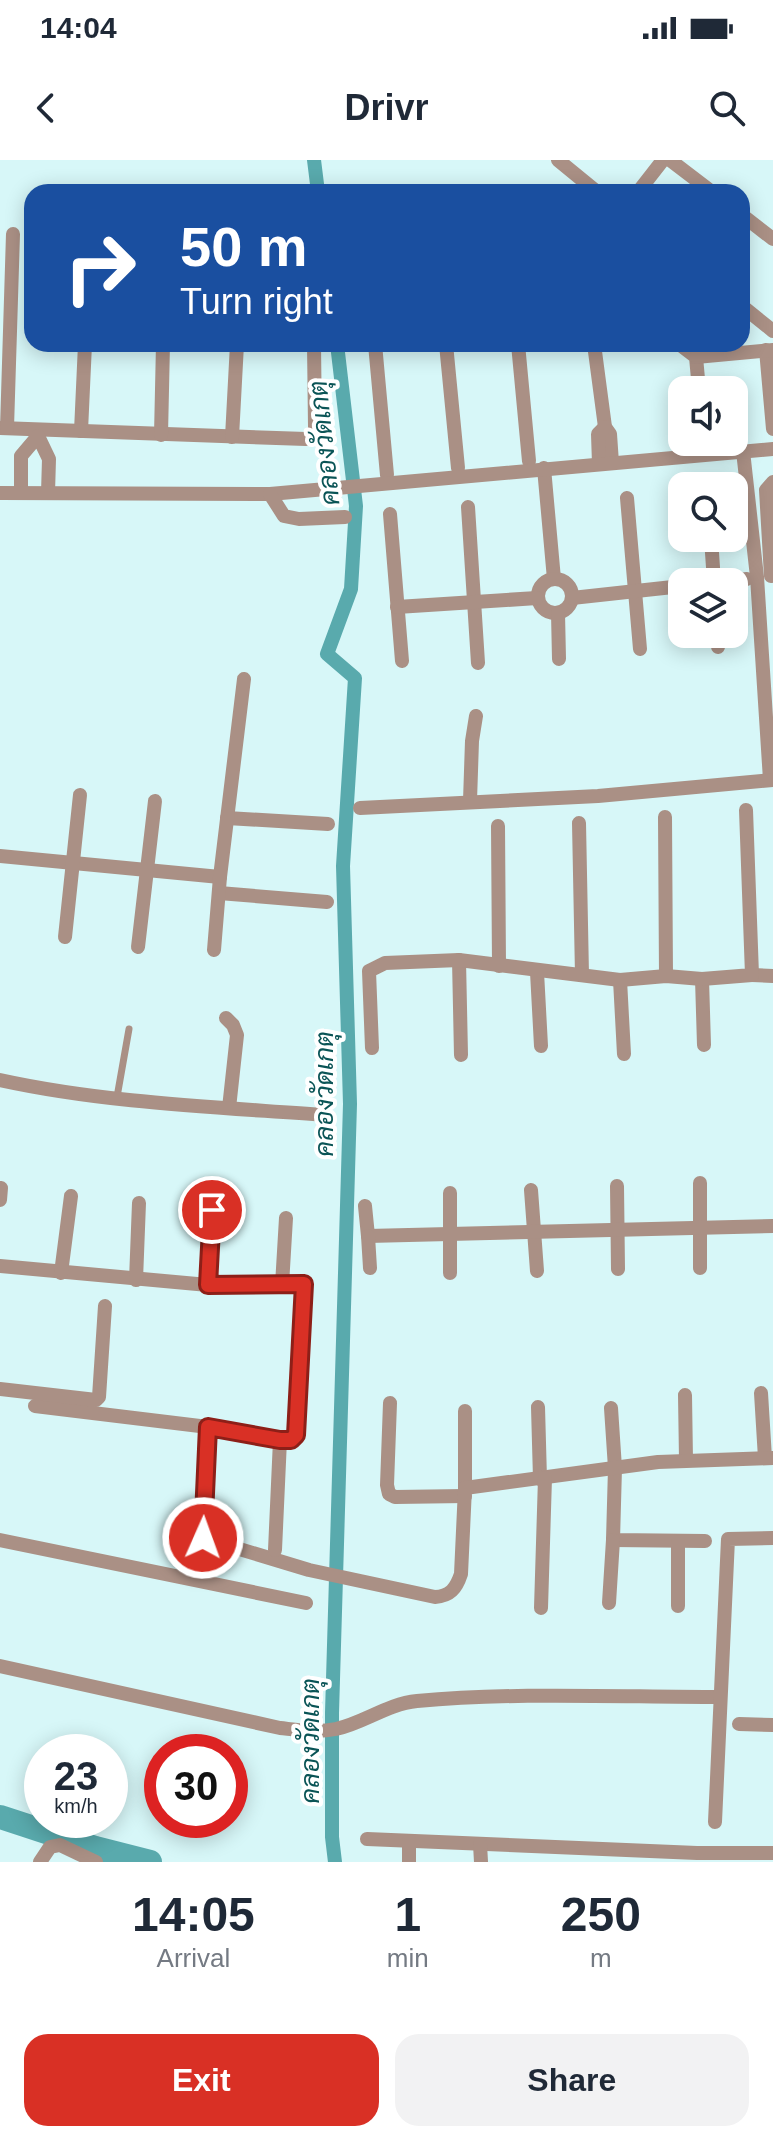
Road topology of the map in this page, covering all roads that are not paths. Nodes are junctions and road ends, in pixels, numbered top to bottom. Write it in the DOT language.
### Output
graph roads {
  1 [pos="558,160"];
  2 [pos="663,160"];
  3 [pos="670,160"];
  4 [pos="585,184"];
  5 [pos="644,184"];
  6 [pos="702,184"];
  7 [pos="750,221"];
  8 [pos="13,234"];
  9 [pos="773,239"];
  10 [pos="750,312"];
  11 [pos="773,331"];
  12 [pos="770,350"];
  13 [pos="85,352"];
  14 [pos="163,352"];
  15 [pos="237,352"];
  16 [pos="314,352"];
  17 [pos="375,352"];
  18 [pos="447,352"];
  19 [pos="519,352"];
  20 [pos="595,352"];
  21 [pos="689,352"];
  22 [pos="749,352"];
  23 [pos="750,352"];
  24 [pos="696,357"];
  25 [pos="698,376"];
  26 [pos="4,428"];
  27 [pos="773,429"];
  28 [pos="81,431"];
  29 [pos="38,433"];
  30 [pos="161,435"];
  31 [pos="232,437"];
  32 [pos="773,449"];
  33 [pos="748,451"];
  34 [pos="686,456"];
  35 [pos="744,456"];
  36 [pos="529,461"];
  37 [pos="606,463"];
  38 [pos="458,468"];
  39 [pos="544,468"];
  40 [pos="382,479"];
  41 [pos="773,482"];
  42 [pos="21,492"];
  43 [pos="0,493"];
  44 [pos="48,493"];
  45 [pos="270,494"];
  46 [pos="627,498"];
  47 [pos="468,507"];
  48 [pos="390,514"];
  49 [pos="345,517"];
  50 [pos="762,577"];
  51 [pos="554,579"];
  52 [pos="668,587"];
  53 [pos="634,591"];
  54 [pos="537,598"];
  55 [pos="572,598"];
  56 [pos="473,602"];
  57 [pos="397,607"];
  58 [pos="558,613"];
  59 [pos="640,649"];
  60 [pos="559,659"];
  61 [pos="402,661"];
  62 [pos="478,663"];
  63 [pos="244,679"];
  64 [pos="476,716"];
  65 [pos="771,780"];
  66 [pos="80,795"];
  67 [pos="155,801"];
  68 [pos="470,801"];
  69 [pos="360,808"];
  70 [pos="746,810"];
  71 [pos="665,817"];
  72 [pos="227,818"];
  73 [pos="579,823"];
  74 [pos="328,824"];
  75 [pos="498,826"];
  76 [pos="0,856"];
  77 [pos="72,864"];
  78 [pos="146,871"];
  79 [pos="220,877"];
  80 [pos="219,893"];
  81 [pos="327,902"];
  82 [pos="65,937"];
  83 [pos="138,947"];
  84 [pos="214,950"];
  85 [pos="459,960"];
  86 [pos="499,966"];
  87 [pos="537,972"];
  88 [pos="582,975"];
  89 [pos="752,975"];
  90 [pos="666,976"];
  91 [pos="773,976"];
  92 [pos="702,979"];
  93 [pos="620,980"];
  94 [pos="226,1018"];
  95 [pos="129,1029"];
  96 [pos="704,1045"];
  97 [pos="541,1046"];
  98 [pos="372,1048"];
  99 [pos="624,1054"];
  100 [pos="461,1055"];
  101 [pos="0,1080"];
  102 [pos="117,1097"];
  103 [pos="229,1108"];
  104 [pos="324,1115"];
  105 [pos="700,1183"];
  106 [pos="617,1186"];
  107 [pos="531,1190"];
  108 [pos="450,1193"];
  109 [pos="71,1196"];
  110 [pos="139,1203"];
  111 [pos="365,1206"];
  112 [pos="212,1210"];
  113 [pos="286,1218"];
  114 [pos="773,1226"];
  115 [pos="700,1228"];
  116 [pos="618,1229"];
  117 [pos="536,1231"];
  118 [pos="450,1234"];
  119 [pos="368,1236"];
  120 [pos="0,1266"];
  121 [pos="370,1268"];
  122 [pos="700,1268"];
  123 [pos="618,1269"];
  124 [pos="537,1271"];
  125 [pos="61,1273"];
  126 [pos="450,1273"];
  127 [pos="136,1280"];
  128 [pos="208,1285"];
  129 [pos="282,1285"];
  130 [pos="105,1306"];
  131 [pos="0,1389"];
  132 [pos="761,1393"];
  133 [pos="685,1395"];
  134 [pos="390,1403"];
  135 [pos="35,1406"];
  136 [pos="538,1407"];
  137 [pos="611,1408"];
  138 [pos="465,1411"];
  139 [pos="208,1427"];
  140 [pos="280,1440"];
  141 [pos="769,1458"];
  142 [pos="686,1460"];
  143 [pos="615,1468"];
  144 [pos="542,1478"];
  145 [pos="465,1492"];
  146 [pos="773,1538"];
  147 [pos="0,1540"];
  148 [pos="613,1540"];
  149 [pos="705,1541"];
  150 [pos="678,1542"];
  151 [pos="275,1550"];
  152 [pos="306,1603"];
  153 [pos="609,1603"];
  154 [pos="678,1606"];
  155 [pos="541,1608"];
  156 [pos="0,1666"];
  157 [pos="719,1697"];
  158 [pos="739,1724"];
  159 [pos="773,1725"];
  160 [pos="715,1822"];
  161 [pos="367,1839"];
  162 [pos="409,1841"];
  163 [pos="480,1844"];
  164 [pos="552,1854"];
  165 [pos="626,1856"];
  166 [pos="769,1856"];
  167 [pos="697,1858"];
  168 [pos="40,1862"];
  169 [pos="96,1862"];
  170 [pos="409,1862"];
  171 [pos="481,1862"];
  1 -- 4 [label="street"];
  2 -- 5 [label="street"];
  3 -- 6 [label="street"];
  7 -- 9 [label="street"];
  8 -- 26 [label="street"];
  10 -- 11 [label="street"];
  12 -- 23 [label="street"];
  12 -- 27 [label="street"];
  13 -- 28 [label="street"];
  14 -- 30 [label="street"];
  15 -- 31 [label="street"];
  16 -- 31 [label="street"];
  17 -- 40 [label="street"];
  18 -- 38 [label="street"];
  19 -- 36 [label="street"];
  20 -- 37 [label="street"];
  21 -- 24 [label="street"];
  22 -- 24 [label="street"];
  24 -- 25 [label="street"];
  26 -- 29 [label="street"];
  28 -- 29 [label="street"];
  28 -- 30 [label="street"];
  29 -- 42 [label="street"];
  29 -- 44 [label="street"];
  30 -- 31 [label="street"];
  32 -- 33 [label="street"];
  34 -- 37 [label="street"];
  35 -- 50 [label="street"];
  37 -- 39 [label="street"];
  39 -- 40 [label="street"];
  39 -- 51 [label="street"];
  40 -- 45 [label="street"];
  41 -- 50 [label="street"];
  42 -- 43 [label="street"];
  42 -- 44 [label="street"];
  44 -- 45 [label="street"];
  45 -- 49 [label="street"];
  46 -- 53 [label="street"];
  47 -- 56 [label="street"];
  48 -- 57 [label="street"];
  50 -- 65 [label="street"];
  51 -- 54 [label="street"];
  51 -- 55 [label="street"];
  52 -- 53 [label="street"];
  53 -- 55 [label="street"];
  53 -- 59 [label="street"];
  54 -- 56 [label="street"];
  54 -- 58 [label="street"];
  55 -- 58 [label="street"];
  56 -- 57 [label="street"];
  56 -- 62 [label="street"];
  57 -- 61 [label="street"];
  58 -- 60 [label="street"];
  63 -- 72 [label="street"];
  64 -- 68 [label="street"];
  65 -- 68 [label="street"];
  66 -- 77 [label="street"];
  67 -- 78 [label="street"];
  68 -- 69 [label="street"];
  70 -- 89 [label="street"];
  71 -- 90 [label="street"];
  72 -- 74 [label="street"];
  72 -- 79 [label="street"];
  73 -- 88 [label="street"];
  75 -- 86 [label="street"];
  76 -- 77 [label="street"];
  77 -- 78 [label="street"];
  77 -- 82 [label="street"];
  78 -- 79 [label="street"];
  78 -- 83 [label="street"];
  79 -- 80 [label="street"];
  80 -- 81 [label="street"];
  80 -- 84 [label="street"];
  85 -- 86 [label="street"];
  85 -- 98 [label="street"];
  85 -- 100 [label="street"];
  86 -- 87 [label="street"];
  87 -- 88 [label="street"];
  87 -- 97 [label="street"];
  88 -- 93 [label="street"];
  89 -- 91 [label="street"];
  89 -- 92 [label="street"];
  90 -- 92 [label="street"];
  90 -- 93 [label="street"];
  92 -- 96 [label="street"];
  93 -- 99 [label="street"];
  94 -- 103 [label="street"];
  95 -- 102 [label="lane"];
  101 -- 102 [label="street"];
  102 -- 103 [label="street"];
  103 -- 104 [label="street"];
  105 -- 115 [label="street"];
  106 -- 116 [label="street"];
  107 -- 117 [label="street"];
  108 -- 118 [label="street"];
  109 -- 125 [label="street"];
  110 -- 127 [label="street"];
  111 -- 119 [label="street"];
  112 -- 128 [label="street"];
  113 -- 129 [label="street"];
  114 -- 115 [label="street"];
  115 -- 116 [label="street"];
  115 -- 122 [label="street"];
  116 -- 117 [label="street"];
  116 -- 123 [label="street"];
  117 -- 118 [label="street"];
  117 -- 124 [label="street"];
  118 -- 119 [label="street"];
  118 -- 126 [label="street"];
  119 -- 121 [label="street"];
  120 -- 125 [label="street"];
  125 -- 127 [label="street"];
  127 -- 128 [label="street"];
  128 -- 129 [label="street"];
  129 -- 140 [label="street"];
  130 -- 131 [label="street"];
  132 -- 141 [label="street"];
  133 -- 142 [label="street"];
  134 -- 145 [label="street"];
  135 -- 139 [label="street"];
  136 -- 144 [label="street"];
  137 -- 143 [label="street"];
  138 -- 145 [label="street"];
  139 -- 140 [label="street"];
  139 -- 145 [label="street"];
  140 -- 151 [label="street"];
  141 -- 142 [label="street"];
  142 -- 143 [label="street"];
  143 -- 144 [label="street"];
  143 -- 148 [label="street"];
  144 -- 145 [label="street"];
  144 -- 155 [label="street"];
  146 -- 157 [label="street"];
  147 -- 152 [label="street"];
  148 -- 150 [label="street"];
  148 -- 153 [label="street"];
  149 -- 150 [label="street"];
  150 -- 154 [label="street"];
  156 -- 157 [label="street"];
  157 -- 160 [label="street"];
  158 -- 159 [label="street"];
  161 -- 162 [label="street"];
  162 -- 163 [label="street"];
  162 -- 170 [label="street"];
  163 -- 164 [label="street"];
  163 -- 171 [label="street"];
  164 -- 165 [label="street"];
  165 -- 167 [label="street"];
  166 -- 167 [label="street"];
  168 -- 169 [label="street"];
}
